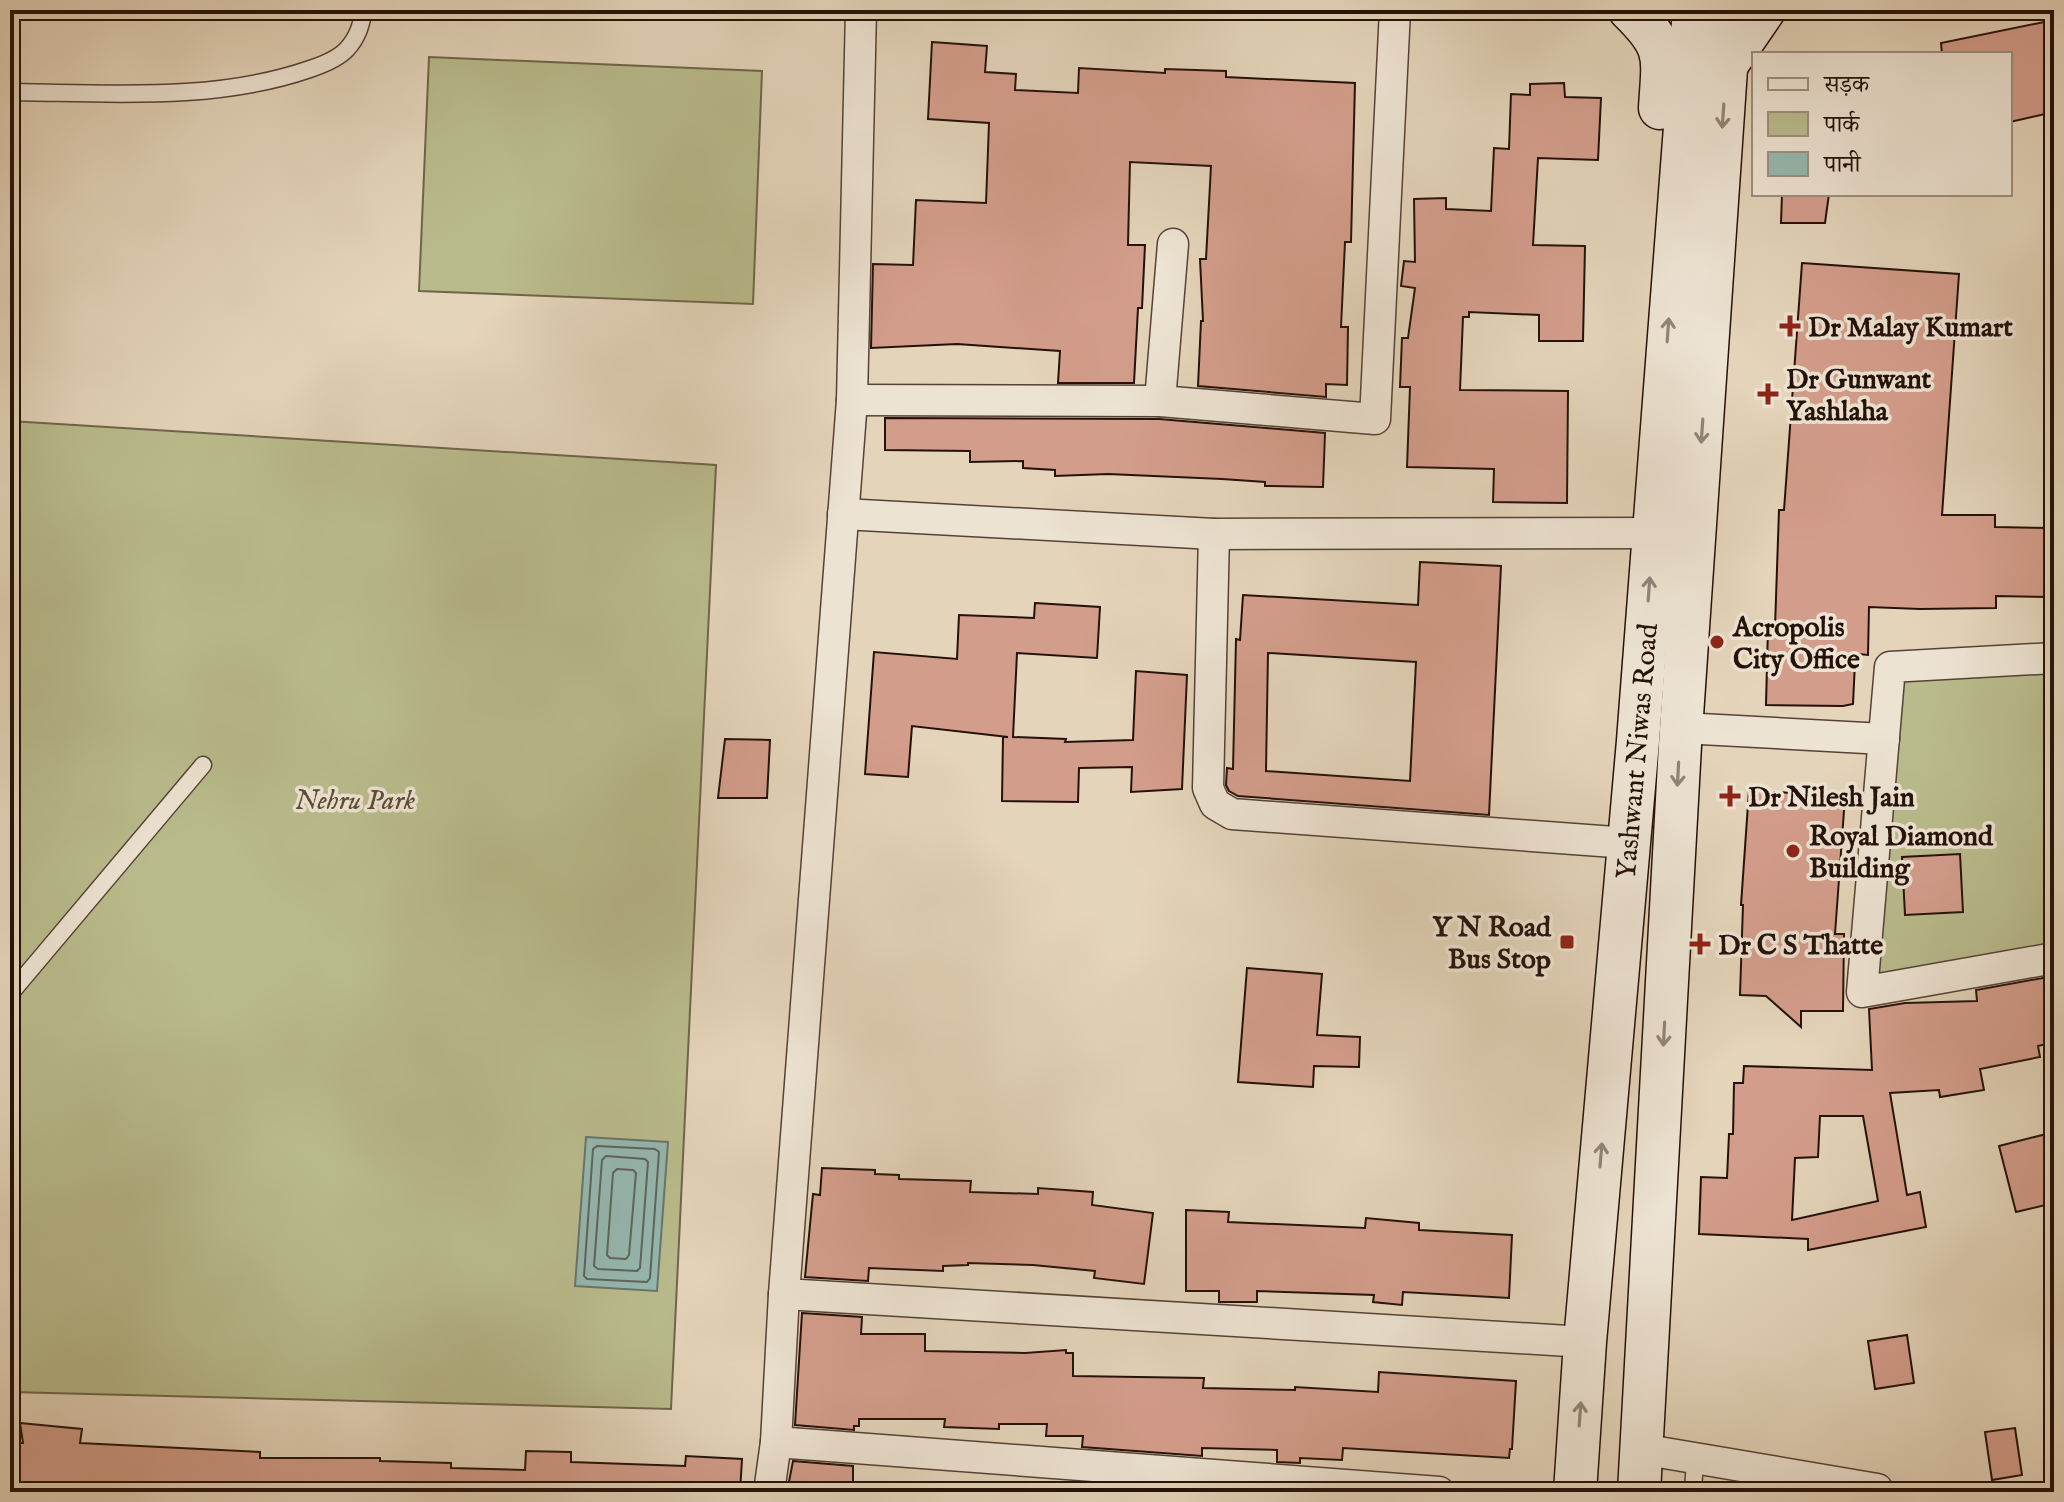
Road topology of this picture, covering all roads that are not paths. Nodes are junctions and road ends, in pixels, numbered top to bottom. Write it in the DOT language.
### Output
graph roads {
  1 [pos="364,10"];
  2 [pos="861,10"];
  3 [pos="1395,10"];
  4 [pos="1630,10"];
  5 [pos="1694,10"];
  6 [pos="1730,10"];
  7 [pos="1764,10"];
  8 [pos="1727,64"];
  9 [pos="10,92"];
  10 [pos="1682,161"];
  11 [pos="1173,244"];
  12 [pos="852,400"];
  13 [pos="1160,401"];
  14 [pos="843,514"];
  15 [pos="1653,533"];
  16 [pos="1214,534"];
  17 [pos="2054,658"];
  18 [pos="1682,728"];
  19 [pos="1884,739"];
  20 [pos="203,765"];
  21 [pos="1628,843"];
  22 [pos="2054,958"];
  23 [pos="10,994"];
  24 [pos="784,1294"];
  25 [pos="1585,1342"];
  26 [pos="776,1442"];
  27 [pos="1641,1449"];
  28 [pos="1695,1459"];
  29 [pos="769,1492"];
  30 [pos="1439,1492"];
  31 [pos="1575,1492"];
  32 [pos="1639,1492"];
  33 [pos="1693,1492"];
  34 [pos="1878,1492"];
  1 -- 9 [label="lane"];
  2 -- 12 [label="street"];
  3 -- 13 [label="street"];
  4 -- 10 [label="main road"];
  5 -- 10 [label="main road, Yashwant Niwas Road"];
  6 -- 8 [label="main road, Yashwant Niwas Road"];
  7 -- 8 [label="main road"];
  8 -- 18 [label="main road, Yashwant Niwas Road, one-way"];
  15 -- 10 [label="main road, Yashwant Niwas Road, one-way"];
  11 -- 13 [label="street"];
  12 -- 13 [label="street"];
  12 -- 14 [label="street"];
  14 -- 16 [label="street"];
  14 -- 24 [label="street"];
  15 -- 16 [label="street"];
  21 -- 15 [label="main road, Yashwant Niwas Road, one-way"];
  16 -- 21 [label="street"];
  17 -- 19 [label="street"];
  18 -- 19 [label="street"];
  18 -- 27 [label="main road, Yashwant Niwas Road, one-way"];
  19 -- 22 [label="street"];
  20 -- 23 [label="lane"];
  25 -- 21 [label="main road, Yashwant Niwas Road, one-way"];
  24 -- 25 [label="street"];
  24 -- 26 [label="street"];
  31 -- 25 [label="main road, Yashwant Niwas Road, one-way"];
  26 -- 29 [label="street"];
  26 -- 30 [label="street"];
  27 -- 28 [label="street"];
  27 -- 32 [label="main road, Yashwant Niwas Road"];
  28 -- 33 [label="lane"];
  28 -- 34 [label="street"];
}
